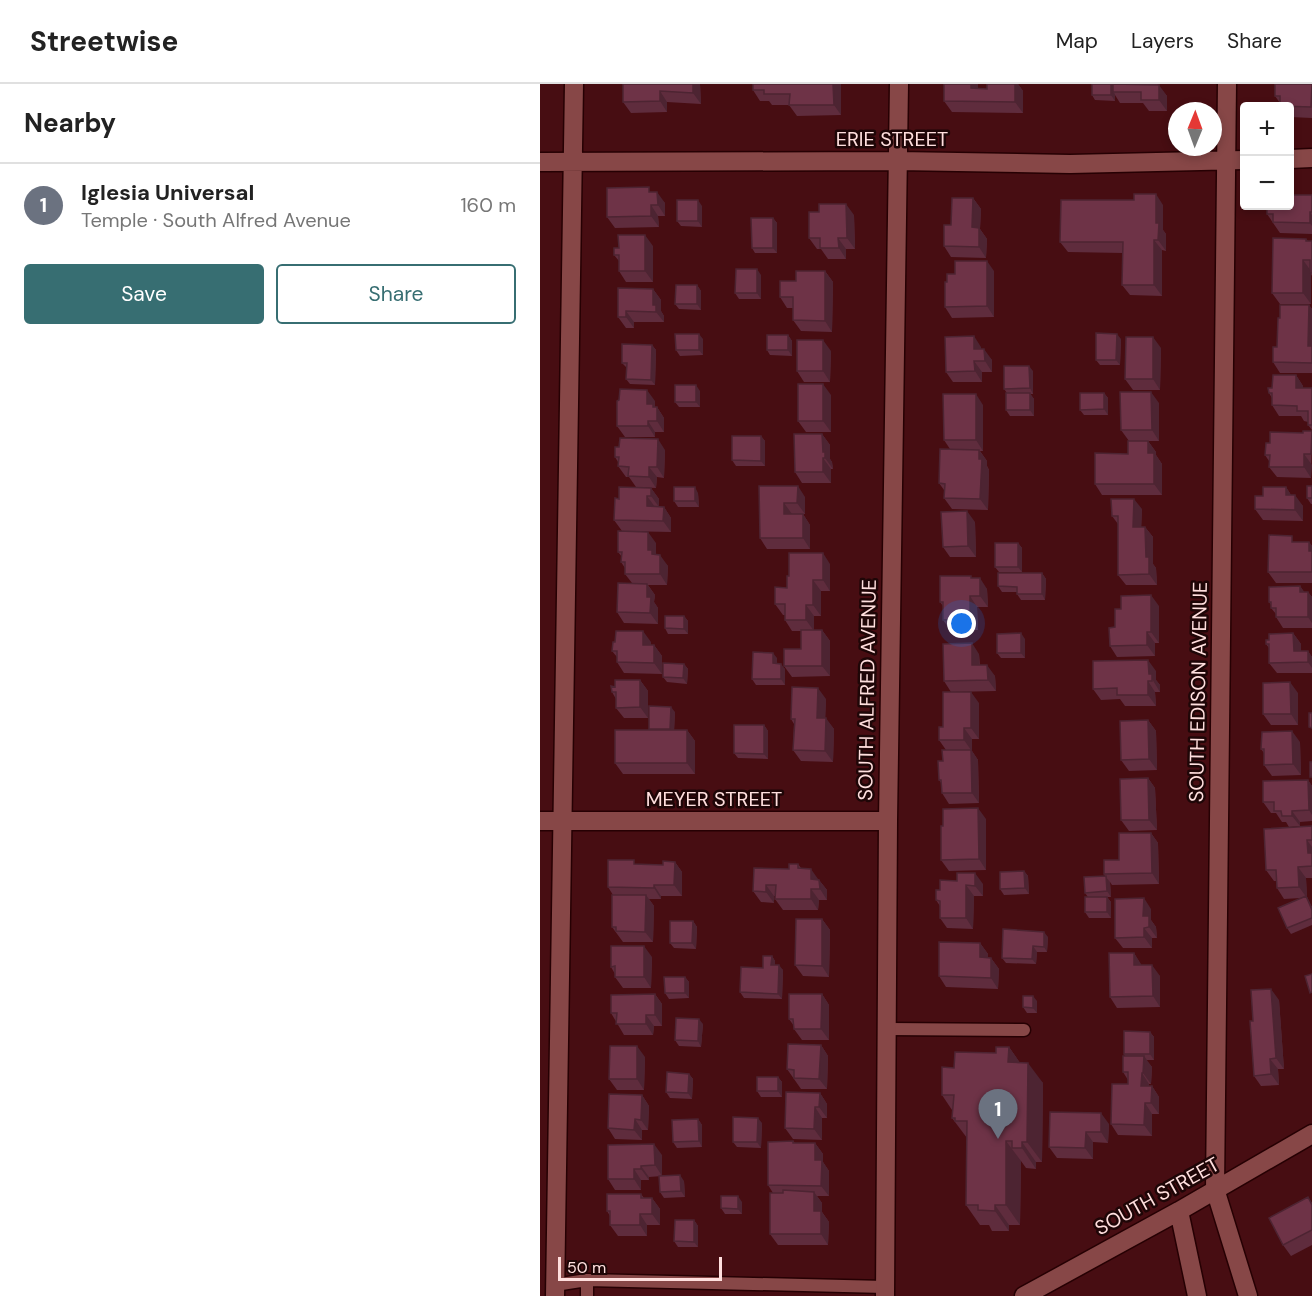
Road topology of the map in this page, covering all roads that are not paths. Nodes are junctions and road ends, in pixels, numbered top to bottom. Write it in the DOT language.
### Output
graph roads {
  1 [pos="574,84"];
  2 [pos="899,84"];
  3 [pos="1227,84"];
  4 [pos="1312,158"];
  5 [pos="1294,159"];
  6 [pos="1226,160"];
  7 [pos="1240,160"];
  8 [pos="898,161"];
  9 [pos="540,162"];
  10 [pos="574,162"];
  11 [pos="540,821"];
  12 [pos="562,821"];
  13 [pos="888,821"];
  14 [pos="888,1029"];
  15 [pos="1024,1030"];
  16 [pos="1312,1134"];
  17 [pos="1215,1190"];
  18 [pos="1179,1211"];
  19 [pos="587,1280"];
  20 [pos="555,1291"];
  21 [pos="885,1292"];
  22 [pos="587,1296"];
  23 [pos="1024,1296"];
  24 [pos="1197,1296"];
  25 [pos="1248,1296"];
  1 -- 10 [label="street"];
  2 -- 8 [label="street, SOUTH ALFRED AVENUE"];
  3 -- 6 [label="street, SOUTH EDISON AVENUE"];
  4 -- 5 [label="street"];
  6 -- 7 [label="street, ERIE STREET"];
  6 -- 8 [label="street, ERIE STREET"];
  6 -- 17 [label="street, SOUTH EDISON AVENUE"];
  8 -- 10 [label="street, ERIE STREET"];
  8 -- 13 [label="street, SOUTH ALFRED AVENUE"];
  9 -- 10 [label="street, ERIE STREET"];
  10 -- 12 [label="street"];
  11 -- 12 [label="street, MEYER STREET"];
  12 -- 13 [label="street, MEYER STREET"];
  12 -- 20 [label="street"];
  13 -- 14 [label="street, SOUTH ALFRED AVENUE"];
  14 -- 15 [label="lane"];
  14 -- 21 [label="street, SOUTH ALFRED AVENUE"];
  16 -- 17 [label="street, SOUTH STREET"];
  17 -- 18 [label="street, SOUTH STREET"];
  17 -- 25 [label="street, SOUTH EDISON AVENUE"];
  18 -- 23 [label="street, SOUTH STREET"];
  18 -- 24 [label="street"];
  19 -- 20 [label="lane"];
  19 -- 21 [label="lane"];
  19 -- 22 [label="lane"];
}
